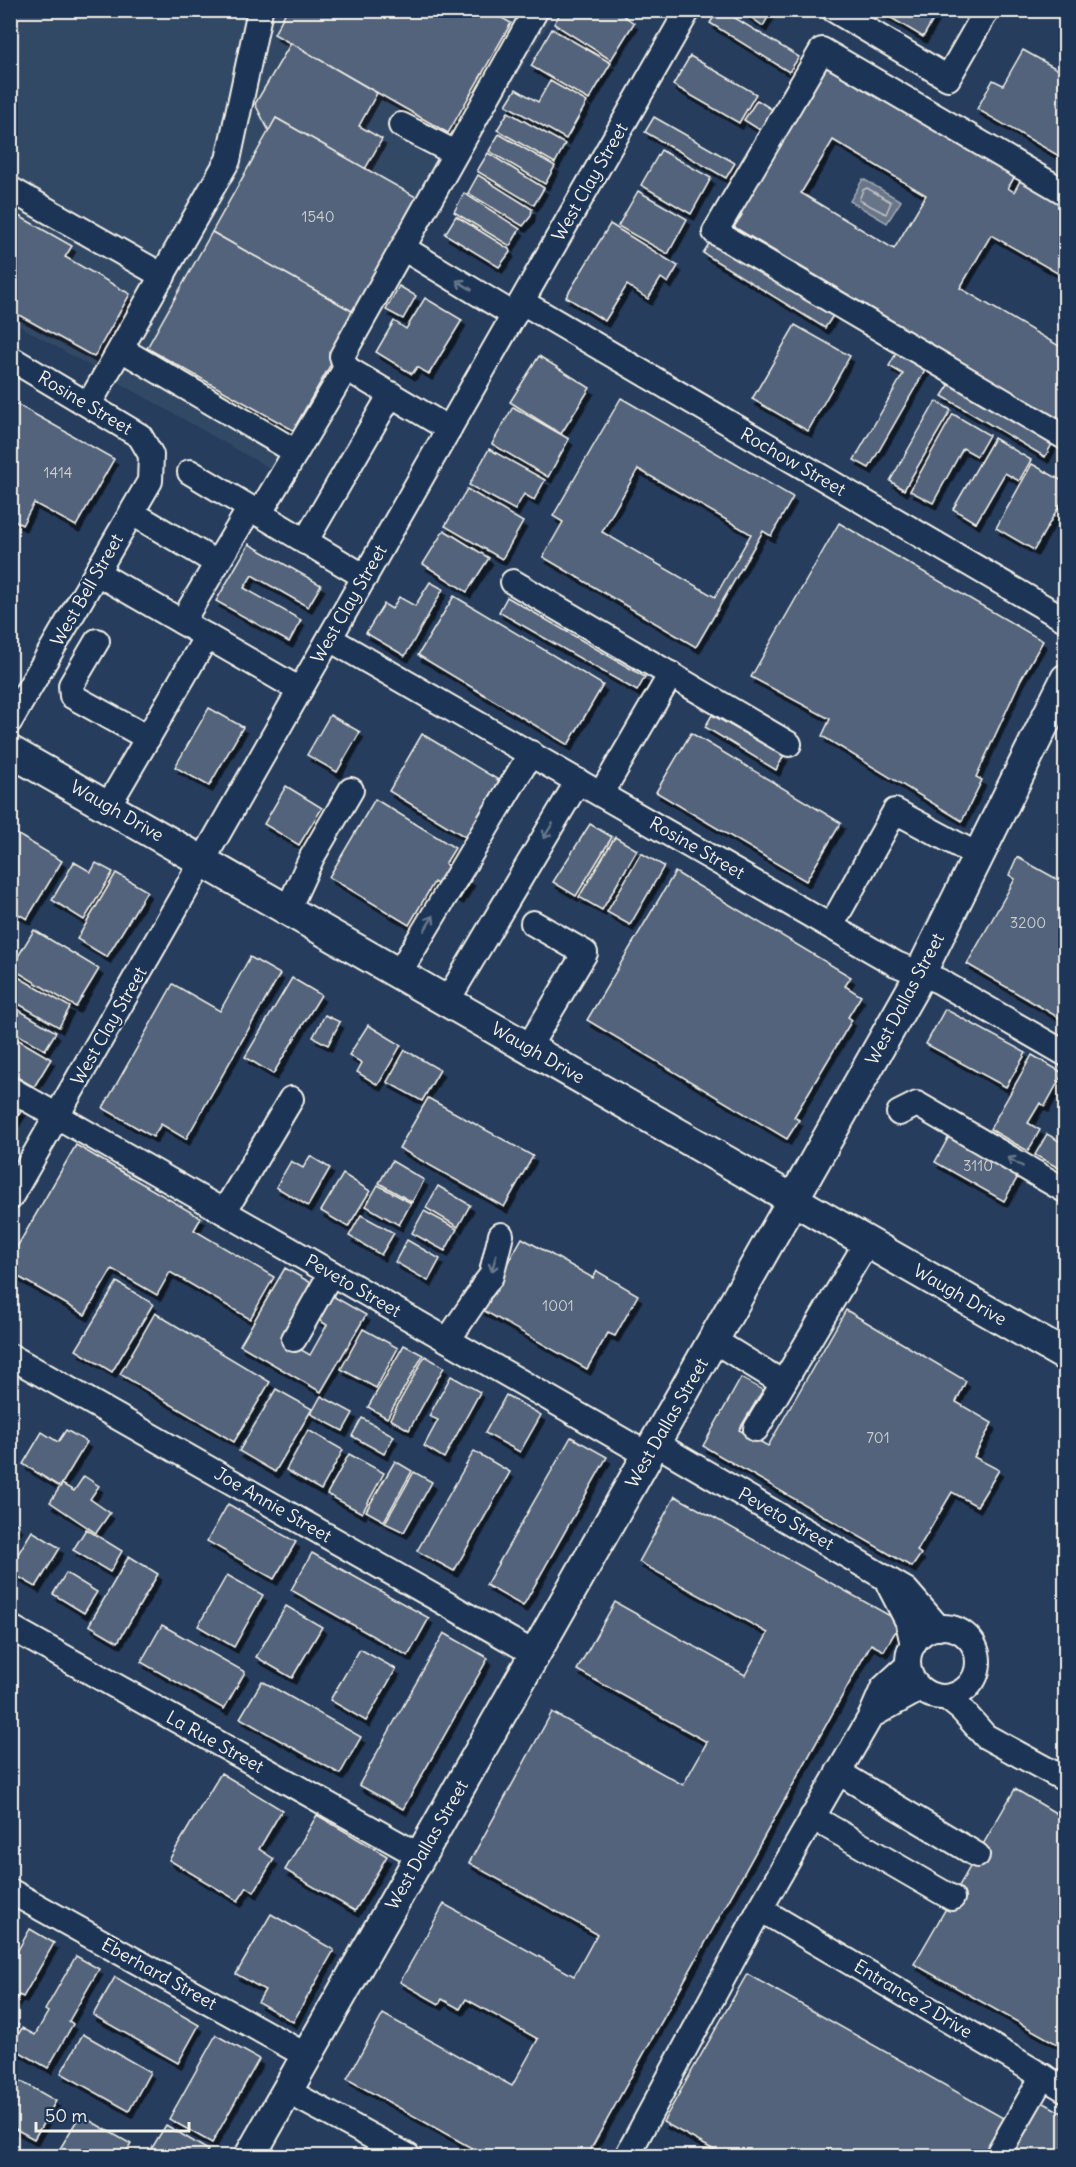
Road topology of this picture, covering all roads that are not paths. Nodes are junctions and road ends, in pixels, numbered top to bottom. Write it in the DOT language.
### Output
graph roads {
  1 [pos="260,10"];
  2 [pos="536,10"];
  3 [pos="688,10"];
  4 [pos="834,10"];
  5 [pos="987,10"];
  6 [pos="401,124"];
  7 [pos="455,153"];
  8 [pos="10,189"];
  9 [pos="1065,193"];
  10 [pos="403,248"];
  11 [pos="163,276"];
  12 [pos="518,309"];
  13 [pos="121,349"];
  14 [pos="10,358"];
  15 [pos="346,368"];
  16 [pos="391,394"];
  17 [pos="89,404"];
  18 [pos="449,429"];
  19 [pos="1065,438"];
  20 [pos="296,452"];
  21 [pos="151,455"];
  22 [pos="189,472"];
  23 [pos="254,511"];
  24 [pos="132,513"];
  25 [pos="306,542"];
  26 [pos="217,563"];
  27 [pos="97,573"];
  28 [pos="365,577"];
  29 [pos="513,582"];
  30 [pos="1065,620"];
  31 [pos="182,622"];
  32 [pos="207,636"];
  33 [pos="330,639"];
  34 [pos="97,641"];
  35 [pos="671,674"];
  36 [pos="1065,679"];
  37 [pos="300,690"];
  38 [pos="10,721"];
  39 [pos="148,738"];
  40 [pos="789,744"];
  41 [pos="10,751"];
  42 [pos="531,753"];
  43 [pos="578,781"];
  44 [pos="351,790"];
  45 [pos="601,794"];
  46 [pos="108,807"];
  47 [pos="979,856"];
  48 [pos="203,861"];
  49 [pos="288,909"];
  50 [pos="534,924"];
  51 [pos="831,926"];
  52 [pos="399,973"];
  53 [pos="921,974"];
  54 [pos="447,1001"];
  55 [pos="528,1048"];
  56 [pos="1065,1054"];
  57 [pos="10,1089"];
  58 [pos="291,1099"];
  59 [pos="899,1113"];
  60 [pos="57,1116"];
  61 [pos="1065,1191"];
  62 [pos="10,1198"];
  63 [pos="793,1200"];
  64 [pos="225,1212"];
  65 [pos="501,1235"];
  66 [pos="867,1242"];
  67 [pos="331,1273"];
  68 [pos="294,1339"];
  69 [pos="448,1340"];
  70 [pos="713,1340"];
  71 [pos="10,1356"];
  72 [pos="1065,1356"];
  73 [pos="783,1383"];
  74 [pos="756,1429"];
  75 [pos="652,1449"];
  76 [pos="885,1577"];
  77 [pos="10,1627"];
  78 [pos="939,1628"];
  79 [pos="535,1654"];
  80 [pos="911,1655"];
  81 [pos="971,1684"];
  82 [pos="920,1689"];
  83 [pos="946,1697"];
  84 [pos="871,1716"];
  85 [pos="1065,1762"];
  86 [pos="838,1772"];
  87 [pos="1065,1780"];
  88 [pos="812,1817"];
  89 [pos="977,1855"];
  90 [pos="420,1856"];
  91 [pos="10,1891"];
  92 [pos="952,1898"];
  93 [pos="760,1909"];
  94 [pos="307,2056"];
  95 [pos="1043,2076"];
  96 [pos="1065,2090"];
  97 [pos="287,2091"];
  98 [pos="636,2153"];
  99 [pos="250,2157"];
  100 [pos="408,2157"];
  101 [pos="997,2157"];
  1 -- 11 [label="street"];
  2 -- 7 [label="street"];
  3 -- 12 [label="street, West Clay Street"];
  4 -- 5 [label="street"];
  6 -- 7 [label="street"];
  7 -- 10 [label="street"];
  8 -- 11 [label="street"];
  9 -- 19 [label="street"];
  12 -- 10 [label="street, Rochow Street, one-way"];
  10 -- 15 [label="street"];
  11 -- 13 [label="street"];
  12 -- 18 [label="street, West Clay Street"];
  12 -- 30 [label="street, Rochow Street"];
  13 -- 17 [label="street"];
  13 -- 20 [label="street"];
  14 -- 17 [label="street, Rosine Street"];
  15 -- 16 [label="street"];
  15 -- 20 [label="street"];
  16 -- 18 [label="street"];
  16 -- 25 [label="street"];
  17 -- 21 [label="street, Rosine Street"];
  18 -- 28 [label="street, West Clay Street"];
  20 -- 23 [label="street"];
  21 -- 24 [label="street, West Bell Street"];
  22 -- 23 [label="street"];
  23 -- 25 [label="street"];
  23 -- 26 [label="street"];
  24 -- 26 [label="street"];
  24 -- 27 [label="street, West Bell Street"];
  25 -- 28 [label="street"];
  26 -- 31 [label="street"];
  27 -- 31 [label="street"];
  27 -- 38 [label="street, West Bell Street"];
  28 -- 33 [label="street, West Clay Street"];
  29 -- 35 [label="street"];
  31 -- 32 [label="street"];
  32 -- 37 [label="street"];
  32 -- 39 [label="street"];
  33 -- 37 [label="street, West Clay Street"];
  33 -- 42 [label="street, Rosine Street"];
  34 -- 39 [label="street"];
  35 -- 40 [label="street"];
  35 -- 45 [label="street"];
  36 -- 47 [label="main road, West Dallas Street"];
  37 -- 48 [label="street, West Clay Street"];
  39 -- 46 [label="street"];
  41 -- 46 [label="main road, Waugh Drive"];
  42 -- 43 [label="street, Rosine Street"];
  52 -- 42 [label="street, one-way"];
  43 -- 45 [label="street, Rosine Street"];
  43 -- 54 [label="street, one-way"];
  44 -- 49 [label="street"];
  45 -- 51 [label="street, Rosine Street"];
  46 -- 48 [label="main road, Waugh Drive"];
  47 -- 51 [label="street"];
  47 -- 53 [label="main road, West Dallas Street"];
  48 -- 49 [label="main road, Waugh Drive"];
  48 -- 60 [label="street, West Clay Street"];
  49 -- 52 [label="main road, Waugh Drive"];
  50 -- 55 [label="street"];
  51 -- 53 [label="street, Rosine Street"];
  52 -- 54 [label="main road, Waugh Drive"];
  53 -- 56 [label="street, Rosine Street"];
  53 -- 63 [label="main road, West Dallas Street"];
  54 -- 55 [label="main road, Waugh Drive"];
  55 -- 63 [label="main road, Waugh Drive"];
  57 -- 60 [label="street, Peveto Street"];
  58 -- 64 [label="street"];
  61 -- 59 [label="street, one-way"];
  60 -- 62 [label="street, West Clay Street"];
  60 -- 64 [label="street, Peveto Street"];
  63 -- 66 [label="main road, Waugh Drive"];
  63 -- 70 [label="main road, West Dallas Street"];
  64 -- 67 [label="street, Peveto Street"];
  65 -- 69 [label="street, one-way"];
  66 -- 72 [label="main road, Waugh Drive"];
  66 -- 73 [label="street"];
  67 -- 68 [label="street"];
  67 -- 69 [label="street, Peveto Street"];
  69 -- 75 [label="street, Peveto Street"];
  70 -- 73 [label="street"];
  70 -- 75 [label="main road, West Dallas Street"];
  71 -- 79 [label="street, Joe Annie Street"];
  73 -- 74 [label="street"];
  75 -- 76 [label="street, Peveto Street"];
  75 -- 79 [label="main road, West Dallas Street"];
  76 -- 78 [label="street, Peveto Street"];
  76 -- 80 [label="street"];
  77 -- 90 [label="street, La Rue Street"];
  78 -- 80 [label="street"];
  78 -- 81 [label="street"];
  79 -- 90 [label="main road, West Dallas Street"];
  80 -- 82 [label="street"];
  80 -- 84 [label="street"];
  81 -- 83 [label="street"];
  81 -- 85 [label="street"];
  82 -- 83 [label="street"];
  82 -- 84 [label="street"];
  83 -- 87 [label="street"];
  84 -- 86 [label="street"];
  86 -- 88 [label="street"];
  86 -- 89 [label="street"];
  88 -- 92 [label="street"];
  88 -- 93 [label="street"];
  90 -- 94 [label="main road, West Dallas Street"];
  91 -- 94 [label="street, Eberhard Street"];
  93 -- 95 [label="street, Entrance 2 Drive"];
  93 -- 98 [label="street"];
  94 -- 97 [label="main road, West Dallas Street"];
  95 -- 96 [label="street, Entrance 2 Drive"];
  95 -- 101 [label="street"];
  97 -- 99 [label="main road, West Dallas Street"];
  97 -- 100 [label="street"];
}
